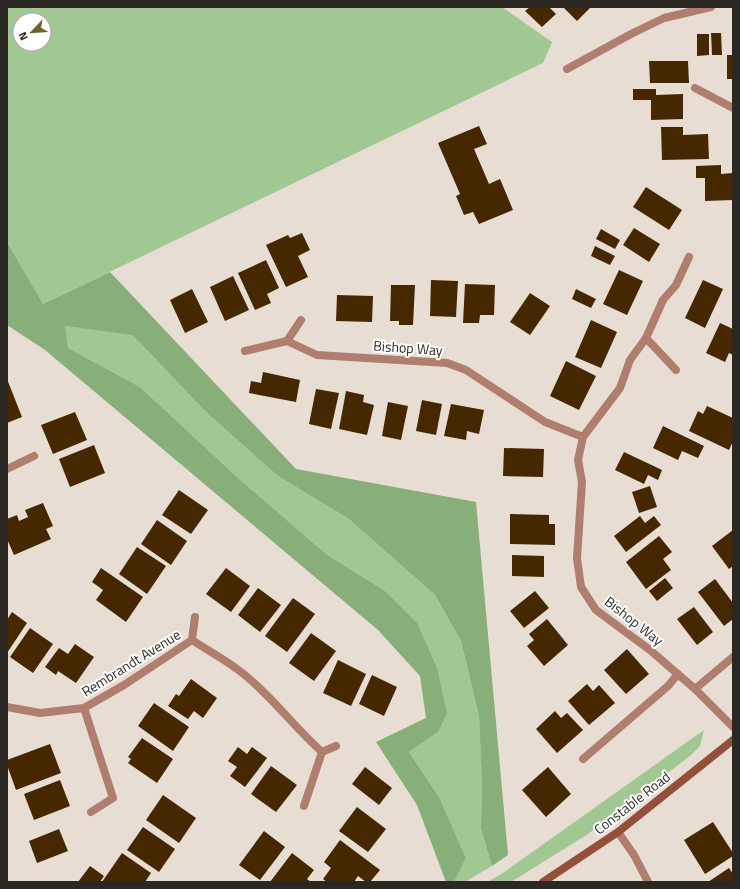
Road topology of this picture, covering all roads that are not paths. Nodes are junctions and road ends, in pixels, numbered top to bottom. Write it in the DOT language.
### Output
graph roads {
  1 [pos="711,7"];
  2 [pos="567,69"];
  3 [pos="695,88"];
  4 [pos="733,108"];
  5 [pos="689,257"];
  6 [pos="301,320"];
  7 [pos="646,338"];
  8 [pos="286,341"];
  9 [pos="245,351"];
  10 [pos="676,370"];
  11 [pos="583,437"];
  12 [pos="34,456"];
  13 [pos="7,469"];
  14 [pos="195,617"];
  15 [pos="192,640"];
  16 [pos="733,657"];
  17 [pos="678,674"];
  18 [pos="695,689"];
  19 [pos="7,707"];
  20 [pos="84,708"];
  21 [pos="733,727"];
  22 [pos="733,740"];
  23 [pos="336,746"];
  24 [pos="322,752"];
  25 [pos="583,759"];
  26 [pos="304,806"];
  27 [pos="91,812"];
  28 [pos="618,832"];
  29 [pos="543,882"];
  30 [pos="648,882"];
  1 -- 2 [label="street"];
  3 -- 4 [label="street"];
  5 -- 7 [label="street, Bishop Way"];
  6 -- 8 [label="street"];
  7 -- 10 [label="street"];
  7 -- 11 [label="street, Bishop Way"];
  8 -- 9 [label="street"];
  8 -- 11 [label="street, Bishop Way"];
  11 -- 17 [label="street, Bishop Way"];
  12 -- 13 [label="street"];
  14 -- 15 [label="street, Rembrandt Avenue"];
  15 -- 20 [label="street, Rembrandt Avenue"];
  15 -- 24 [label="street, Rembrandt Avenue"];
  16 -- 18 [label="street"];
  17 -- 18 [label="street, Bishop Way"];
  17 -- 25 [label="street"];
  18 -- 21 [label="street, Bishop Way"];
  19 -- 20 [label="street, Rembrandt Avenue"];
  20 -- 27 [label="street, Rembrandt Avenue"];
  22 -- 28 [label="street, Constable Road"];
  23 -- 24 [label="street"];
  24 -- 26 [label="street"];
  28 -- 29 [label="street, Constable Road"];
  28 -- 30 [label="street"];
}
